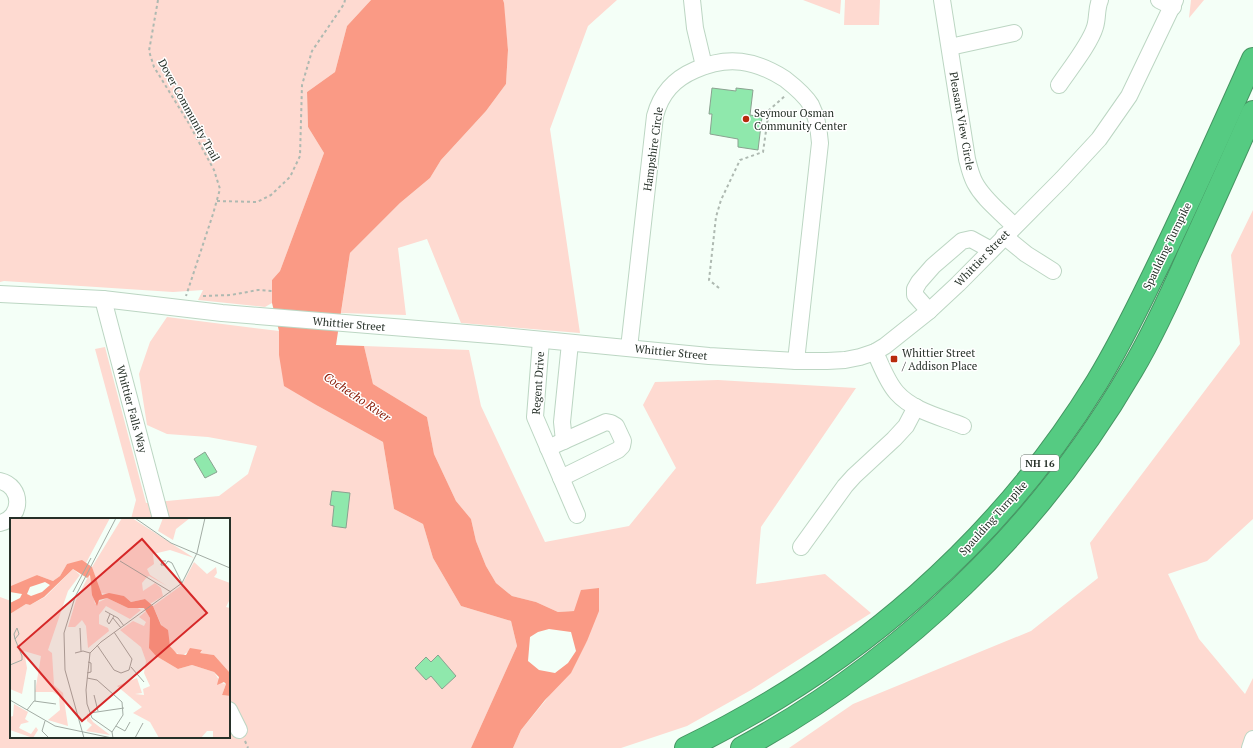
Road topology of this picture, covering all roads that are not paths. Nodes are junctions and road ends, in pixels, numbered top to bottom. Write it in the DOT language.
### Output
graph roads {
  1 [pos="692,0"];
  2 [pos="942,0"];
  3 [pos="1100,0"];
  4 [pos="1169,2"];
  5 [pos="1014,34"];
  6 [pos="950,47"];
  7 [pos="1253,59"];
  8 [pos="704,66"];
  9 [pos="1059,86"];
  10 [pos="1253,112"];
  11 [pos="1009,231"];
  12 [pos="991,250"];
  13 [pos="1053,271"];
  14 [pos="0,294"];
  15 [pos="103,300"];
  16 [pos="929,311"];
  17 [pos="541,340"];
  18 [pos="570,342"];
  19 [pos="629,348"];
  20 [pos="875,352"];
  21 [pos="796,361"];
  22 [pos="916,407"];
  23 [pos="963,426"];
  24 [pos="564,441"];
  25 [pos="548,448"];
  26 [pos="561,478"];
  27 [pos="0,482"];
  28 [pos="577,515"];
  29 [pos="10,518"];
  30 [pos="10,518"];
  31 [pos="161,518"];
  32 [pos="0,523"];
  33 [pos="802,547"];
  34 [pos="230,712"];
  35 [pos="239,730"];
  36 [pos="1253,739"];
  37 [pos="686,748"];
  38 [pos="742,748"];
  39 [pos="1250,748"];
  1 -- 8 [label="street"];
  2 -- 6 [label="street, Pleasant View Circle"];
  3 -- 9 [label="street"];
  4 -- 11 [label="street, Whittier Street"];
  5 -- 6 [label="street"];
  6 -- 11 [label="street, Pleasant View Circle"];
  7 -- 37 [label="highway, Spaulding Turnpike / NH 16"];
  8 -- 19 [label="street, Hampshire Circle"];
  8 -- 21 [label="street, Hampshire Circle"];
  10 -- 38 [label="highway, Spaulding Turnpike / NH 16"];
  11 -- 12 [label="street, Whittier Street"];
  11 -- 13 [label="street, Pleasant View Circle"];
  12 -- 16 [label="street, Whittier Street"];
  12 -- 16 [label="street"];
  14 -- 15 [label="street, Whittier Street"];
  15 -- 17 [label="street, Whittier Street"];
  15 -- 31 [label="street, Whittier Falls Way"];
  16 -- 20 [label="street, Whittier Street"];
  17 -- 18 [label="street, Whittier Street"];
  17 -- 25 [label="street, Regent Drive"];
  18 -- 19 [label="street, Whittier Street"];
  18 -- 24 [label="street"];
  19 -- 21 [label="street, Whittier Street"];
  20 -- 21 [label="street, Whittier Street"];
  20 -- 22 [label="street"];
  22 -- 23 [label="street"];
  22 -- 33 [label="street"];
  24 -- 25 [label="street"];
  24 -- 26 [label="street"];
  25 -- 26 [label="street, Regent Drive"];
  26 -- 28 [label="street, Regent Drive"];
  27 -- 30 [label="street"];
  29 -- 32 [label="street"];
  34 -- 35 [label="street"];
  36 -- 39 [label="street"];
}
